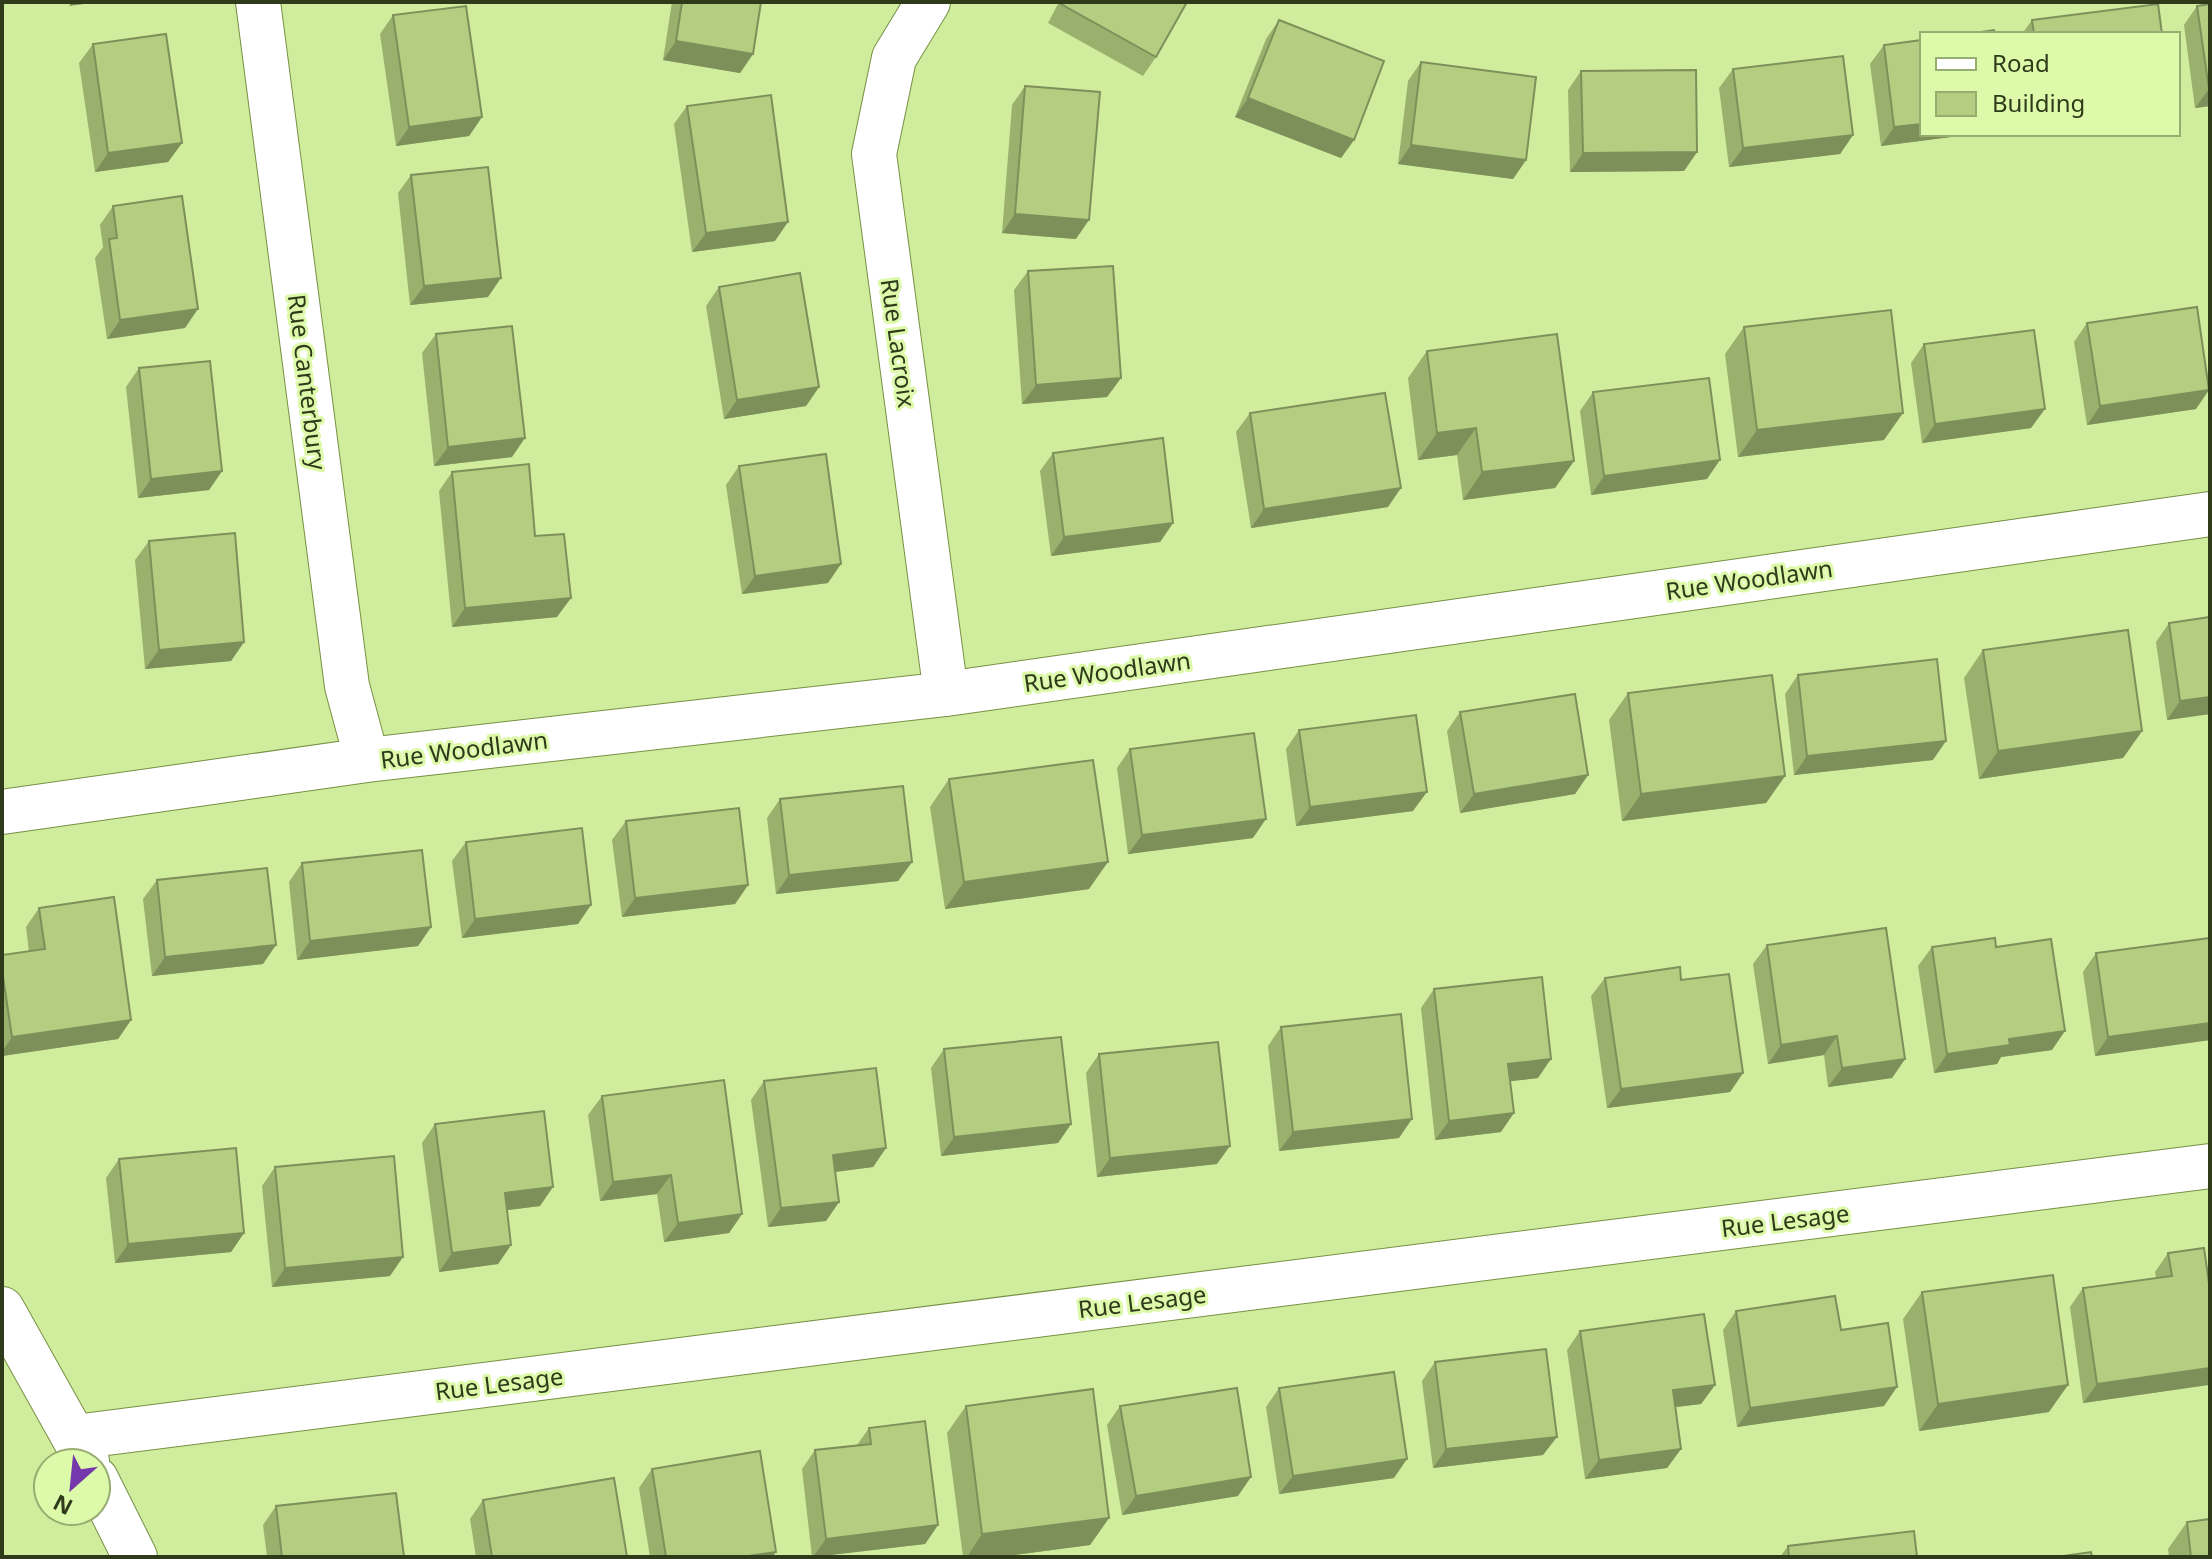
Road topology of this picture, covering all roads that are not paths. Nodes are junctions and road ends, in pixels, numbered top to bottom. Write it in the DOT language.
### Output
graph roads {
  1 [pos="258,2"];
  2 [pos="928,2"];
  3 [pos="2210,514"];
  4 [pos="946,694"];
  5 [pos="367,760"];
  6 [pos="2,812"];
  7 [pos="2210,1166"];
  8 [pos="2,1309"];
  9 [pos="79,1447"];
  10 [pos="103,1447"];
  11 [pos="112,1511"];
  12 [pos="135,1557"];
  1 -- 5 [label="street, Rue Canterbury"];
  2 -- 4 [label="street, Rue Lacroix"];
  3 -- 4 [label="street, Rue Woodlawn"];
  4 -- 5 [label="street, Rue Woodlawn"];
  5 -- 6 [label="street, Rue Woodlawn"];
  7 -- 10 [label="street, Rue Lesage"];
  8 -- 9 [label="street"];
  11 -- 12 [label="street"];
}
